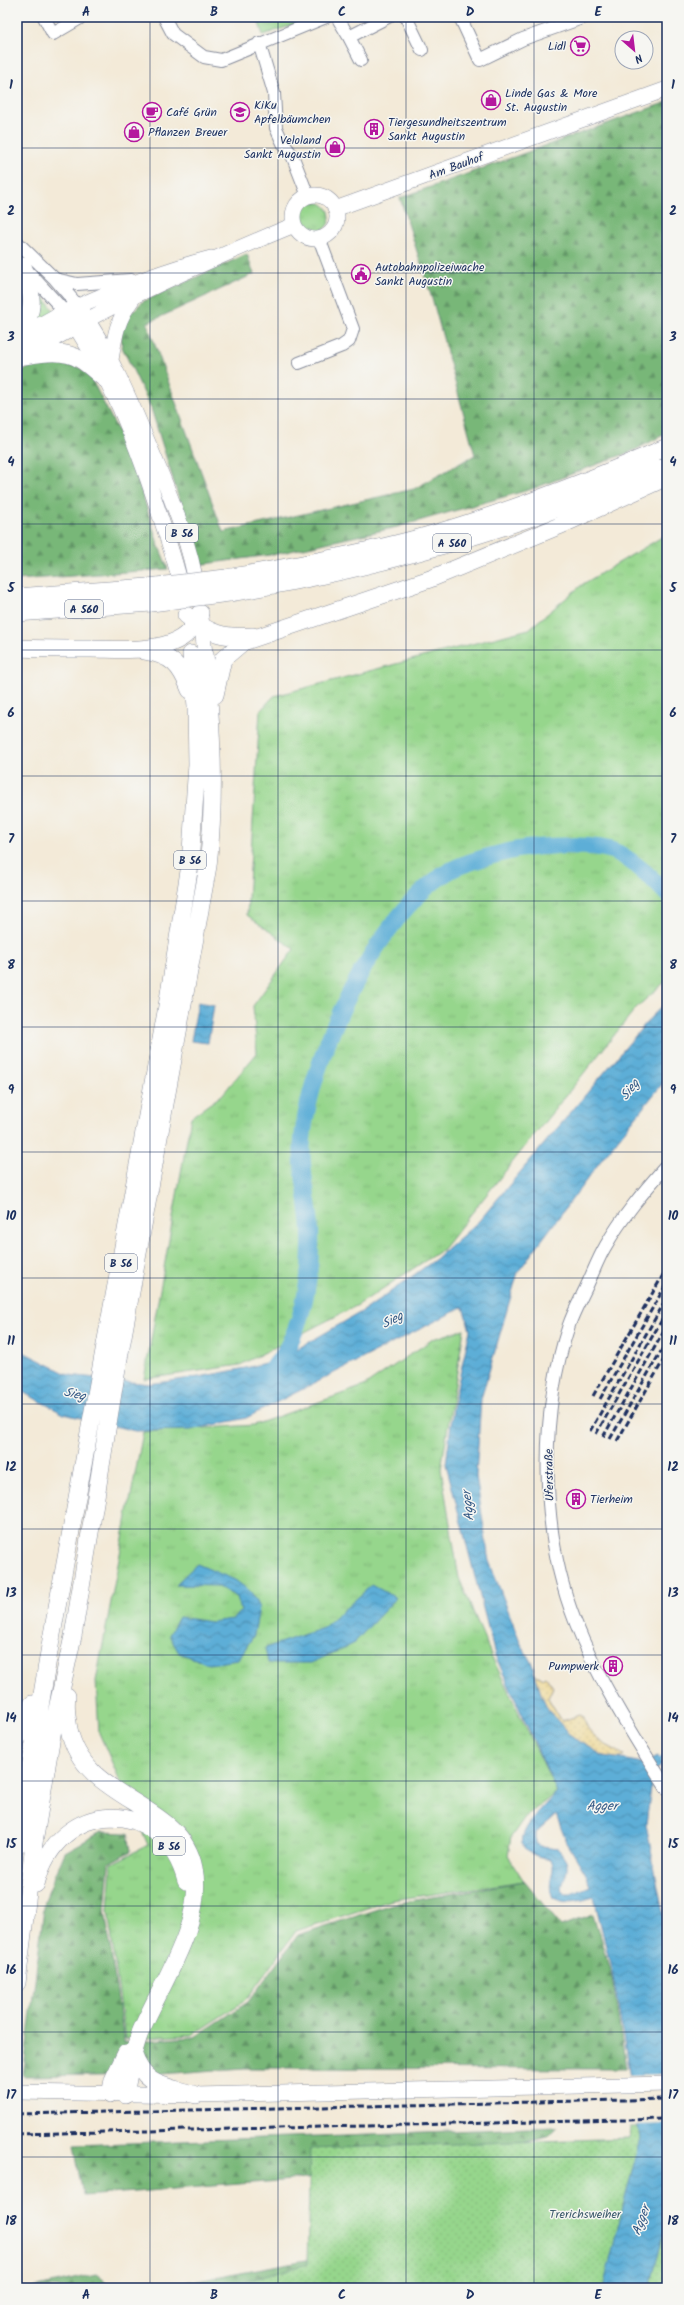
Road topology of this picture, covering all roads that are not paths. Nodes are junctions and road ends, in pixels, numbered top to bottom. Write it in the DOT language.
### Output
graph roads {
  1 [pos="44,17"];
  2 [pos="82,17"];
  3 [pos="164,17"];
  4 [pos="326,17"];
  5 [pos="337,17"];
  6 [pos="388,17"];
  7 [pos="406,17"];
  8 [pos="460,17"];
  9 [pos="585,17"];
  10 [pos="349,37"];
  11 [pos="260,43"];
  12 [pos="422,50"];
  13 [pos="361,60"];
  14 [pos="667,89"];
  15 [pos="667,94"];
  16 [pos="649,96"];
  17 [pos="308,196"];
  18 [pos="335,209"];
  19 [pos="294,225"];
  20 [pos="319,238"];
  21 [pos="17,242"];
  22 [pos="211,258"];
  23 [pos="20,264"];
  24 [pos="55,279"];
  25 [pos="140,279"];
  26 [pos="134,297"];
  27 [pos="76,316"];
  28 [pos="17,333"];
  29 [pos="17,340"];
  30 [pos="18,357"];
  31 [pos="111,360"];
  32 [pos="300,363"];
  33 [pos="108,381"];
  34 [pos="667,447"];
  35 [pos="667,465"];
  36 [pos="667,477"];
  37 [pos="227,586"];
  38 [pos="150,595"];
  39 [pos="17,597"];
  40 [pos="17,613"];
  41 [pos="195,623"];
  42 [pos="257,635"];
  43 [pos="17,648"];
  44 [pos="132,649"];
  45 [pos="198,654"];
  46 [pos="196,706"];
  47 [pos="212,715"];
  48 [pos="163,1073"];
  49 [pos="667,1165"];
  50 [pos="94,1455"];
  51 [pos="73,1636"];
  52 [pos="51,1640"];
  53 [pos="17,1739"];
  54 [pos="666,1786"];
  55 [pos="17,1846"];
  56 [pos="23,1932"];
  57 [pos="17,1983"];
  58 [pos="133,2053"];
  59 [pos="667,2084"];
  60 [pos="17,2092"];
  61 [pos="118,2095"];
  62 [pos="196,2095"];
  1 -- 2 [label="street"];
  3 -- 11 [label="street"];
  4 -- 11 [label="street"];
  5 -- 10 [label="street"];
  6 -- 10 [label="street"];
  7 -- 12 [label="street"];
  8 -- 9 [label="street"];
  10 -- 13 [label="street"];
  11 -- 17 [label="street"];
  14 -- 16 [label="main road, Am Bauhof"];
  15 -- 16 [label="street"];
  16 -- 18 [label="main road, Am Bauhof"];
  17 -- 18 [label="main road"];
  17 -- 19 [label="main road"];
  18 -- 20 [label="main road"];
  19 -- 20 [label="main road"];
  19 -- 22 [label="main road"];
  20 -- 32 [label="street"];
  21 -- 24 [label="street"];
  22 -- 25 [label="main road"];
  22 -- 26 [label="main road"];
  23 -- 27 [label="street"];
  23 -- 28 [label="highway"];
  24 -- 25 [label="street"];
  24 -- 27 [label="street"];
  25 -- 27 [label="main road"];
  26 -- 27 [label="main road"];
  26 -- 31 [label="main road"];
  27 -- 29 [label="highway"];
  27 -- 30 [label="highway"];
  27 -- 31 [label="main road, B 56"];
  27 -- 33 [label="main road, B 56"];
  30 -- 33 [label="highway"];
  31 -- 41 [label="main road, B 56"];
  33 -- 41 [label="main road, B 56"];
  34 -- 37 [label="highway, A 560"];
  35 -- 37 [label="highway, A 560"];
  36 -- 42 [label="highway"];
  37 -- 38 [label="highway, A 560, bridge"];
  38 -- 39 [label="highway, A 560"];
  38 -- 40 [label="highway, A 560"];
  41 -- 42 [label="highway"];
  41 -- 44 [label="highway"];
  41 -- 45 [label="main road, B 56"];
  42 -- 47 [label="highway"];
  43 -- 44 [label="highway"];
  44 -- 46 [label="highway"];
  45 -- 46 [label="highway, B 56"];
  45 -- 47 [label="highway, B 56"];
  46 -- 48 [label="highway, B 56"];
  47 -- 48 [label="highway, B 56"];
  48 -- 50 [label="highway, B 56"];
  49 -- 54 [label="street, Uferstraße"];
  50 -- 51 [label="highway, B 56"];
  50 -- 52 [label="highway, B 56"];
  51 -- 56 [label="highway, B 56"];
  51 -- 58 [label="highway"];
  52 -- 53 [label="highway"];
  52 -- 55 [label="highway, B 56"];
  56 -- 57 [label="highway, B 56"];
  56 -- 61 [label="highway, B 56"];
  58 -- 61 [label="highway"];
  58 -- 62 [label="highway"];
  59 -- 62 [label="main road"];
  60 -- 61 [label="main road"];
  61 -- 62 [label="main road"];
}
